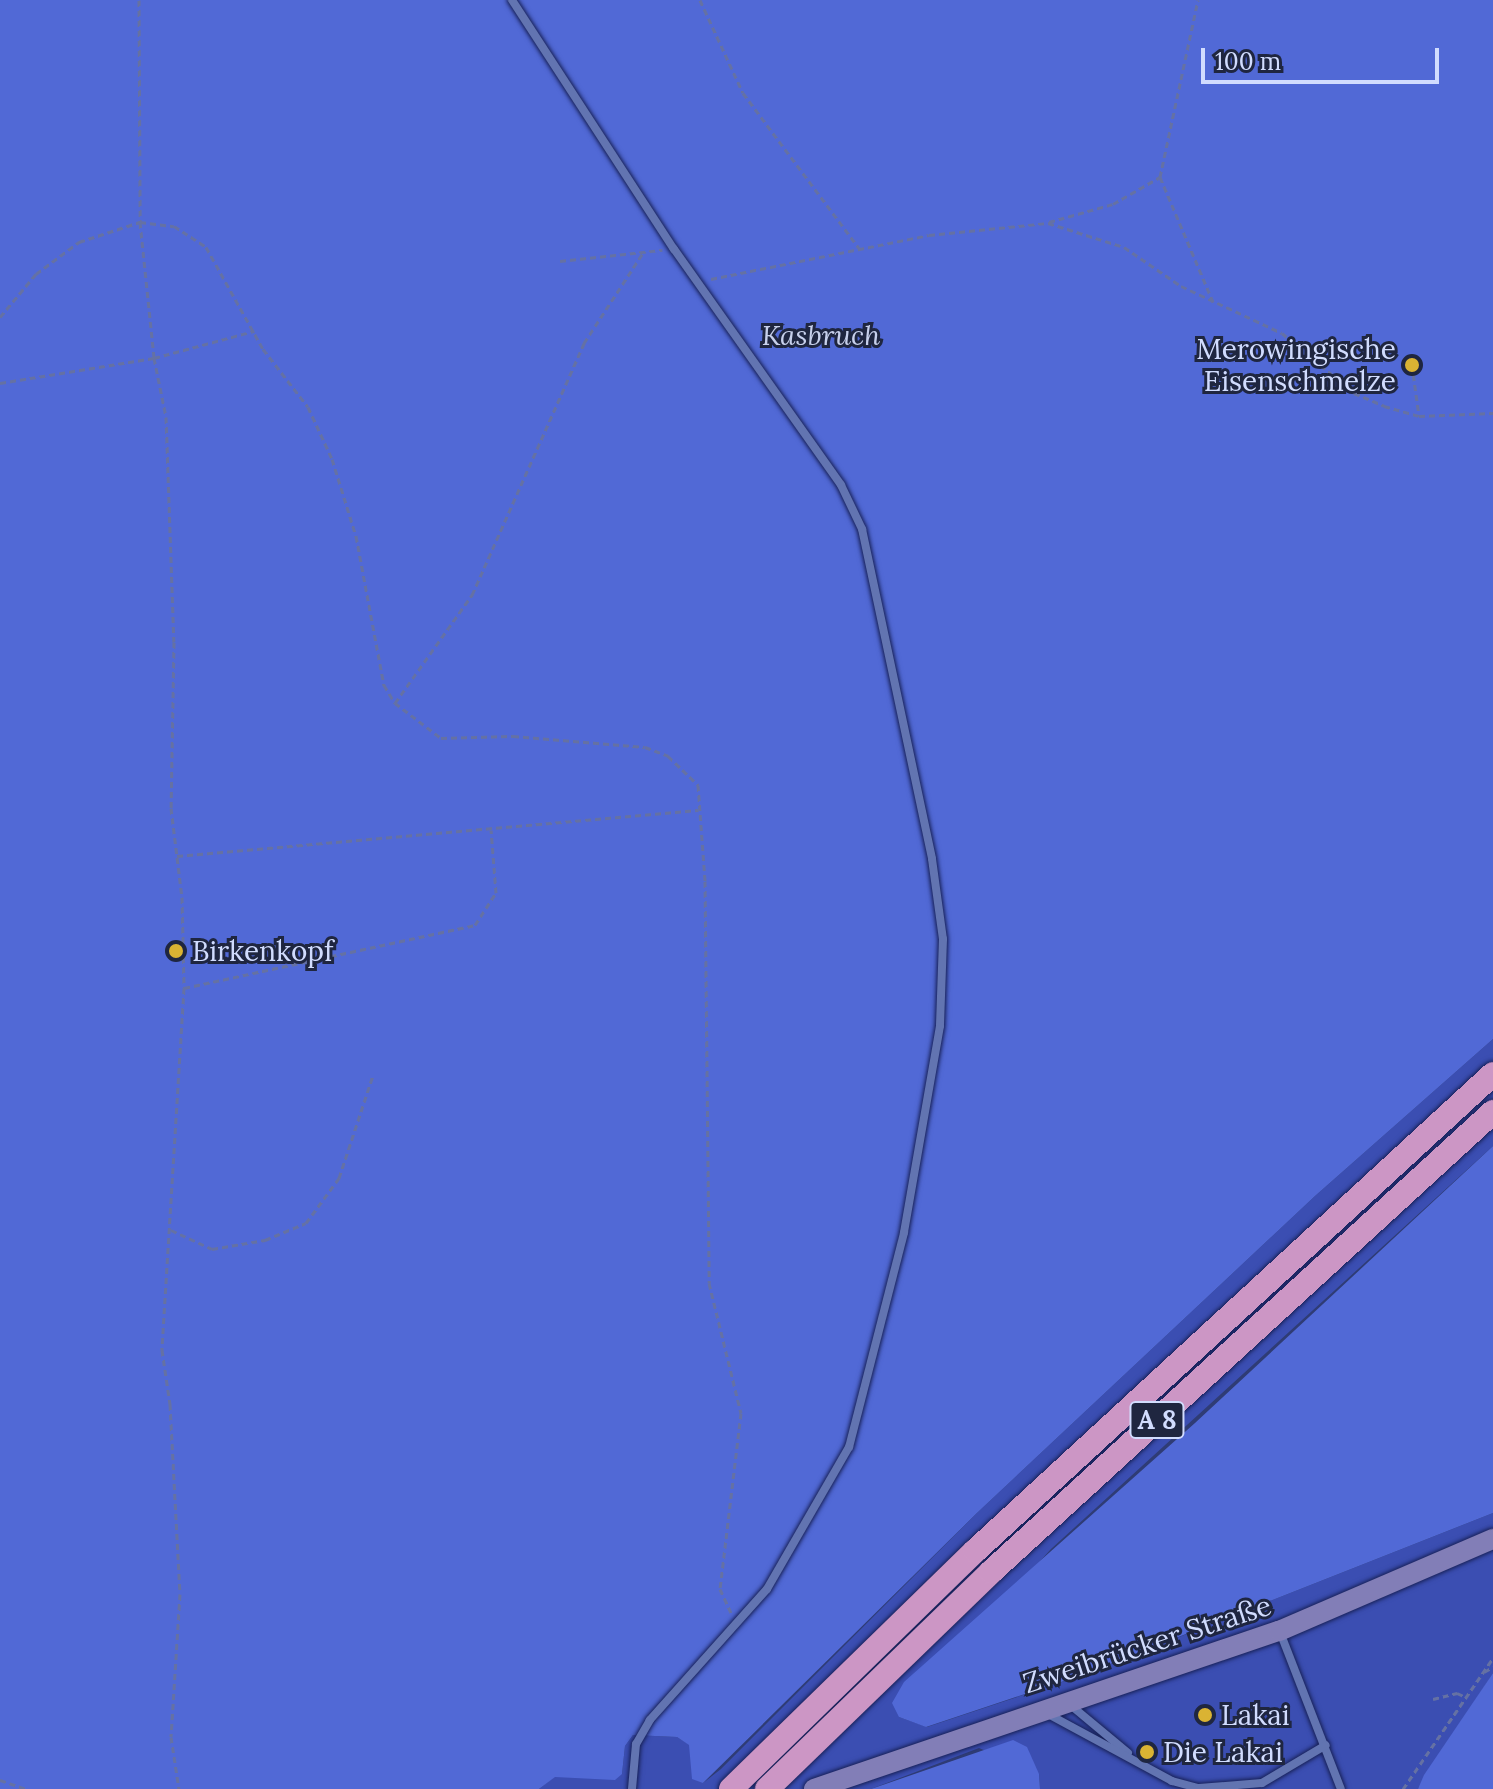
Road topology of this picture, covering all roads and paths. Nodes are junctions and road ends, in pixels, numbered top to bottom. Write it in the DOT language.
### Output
graph roads {
  1 [pos="139,0"];
  2 [pos="512,0"];
  3 [pos="700,0"];
  4 [pos="1198,0"];
  5 [pos="1160,177"];
  6 [pos="140,222"];
  7 [pos="1048,223"];
  8 [pos="674,249"];
  9 [pos="859,249"];
  10 [pos="643,253"];
  11 [pos="560,261"];
  12 [pos="699,285"];
  13 [pos="1213,302"];
  14 [pos="0,317"];
  15 [pos="255,331"];
  16 [pos="154,358"];
  17 [pos="1412,365"];
  18 [pos="0,383"];
  19 [pos="1493,413"];
  20 [pos="1419,416"];
  21 [pos="395,703"];
  22 [pos="698,810"];
  23 [pos="491,830"];
  24 [pos="177,856"];
  25 [pos="184,988"];
  26 [pos="1493,1074"];
  27 [pos="373,1075"];
  28 [pos="1493,1112"];
  29 [pos="171,1230"];
  30 [pos="1493,1539"];
  31 [pos="738,1627"];
  32 [pos="1279,1631"];
  33 [pos="1493,1658"];
  34 [pos="1493,1667"];
  35 [pos="1481,1674"];
  36 [pos="1466,1697"];
  37 [pos="1433,1699"];
  38 [pos="1064,1700"];
  39 [pos="1029,1713"];
  40 [pos="1326,1745"];
  41 [pos="1147,1769"];
  42 [pos="0,1780"];
  43 [pos="26,1789"];
  44 [pos="179,1789"];
  45 [pos="632,1789"];
  46 [pos="731,1789"];
  47 [pos="767,1789"];
  48 [pos="814,1789"];
  49 [pos="1341,1789"];
  50 [pos="1403,1789"];
  1 -- 6 [label="path"];
  2 -- 8 [label="lane"];
  3 -- 9 [label="path"];
  4 -- 5 [label="path"];
  5 -- 7 [label="path"];
  5 -- 13 [label="path"];
  6 -- 14 [label="path"];
  6 -- 15 [label="path"];
  6 -- 16 [label="path"];
  7 -- 9 [label="path"];
  7 -- 13 [label="path"];
  8 -- 10 [label="path"];
  8 -- 12 [label="lane"];
  9 -- 12 [label="path"];
  10 -- 11 [label="path"];
  10 -- 21 [label="path"];
  12 -- 31 [label="lane"];
  13 -- 20 [label="path"];
  15 -- 16 [label="path"];
  15 -- 21 [label="path"];
  16 -- 18 [label="path"];
  16 -- 24 [label="path"];
  17 -- 20 [label="path"];
  19 -- 20 [label="path"];
  21 -- 22 [label="path"];
  22 -- 23 [label="path"];
  22 -- 31 [label="path"];
  23 -- 24 [label="path"];
  23 -- 25 [label="path"];
  24 -- 25 [label="path"];
  25 -- 29 [label="path"];
  26 -- 46 [label="highway, A 8"];
  27 -- 29 [label="path"];
  28 -- 47 [label="highway, A 8"];
  29 -- 44 [label="path"];
  30 -- 32 [label="main road, Zweibrücker Straße"];
  31 -- 45 [label="lane"];
  32 -- 38 [label="main road, Zweibrücker Straße"];
  32 -- 40 [label="lane"];
  33 -- 35 [label="path"];
  34 -- 35 [label="path"];
  35 -- 36 [label="path"];
  36 -- 37 [label="path"];
  36 -- 50 [label="path"];
  38 -- 39 [label="main road, Zweibrücker Straße"];
  38 -- 41 [label="lane"];
  39 -- 41 [label="lane"];
  39 -- 48 [label="main road, Zweibrücker Straße"];
  40 -- 41 [label="lane"];
  40 -- 49 [label="lane"];
  42 -- 43 [label="path"];
}
